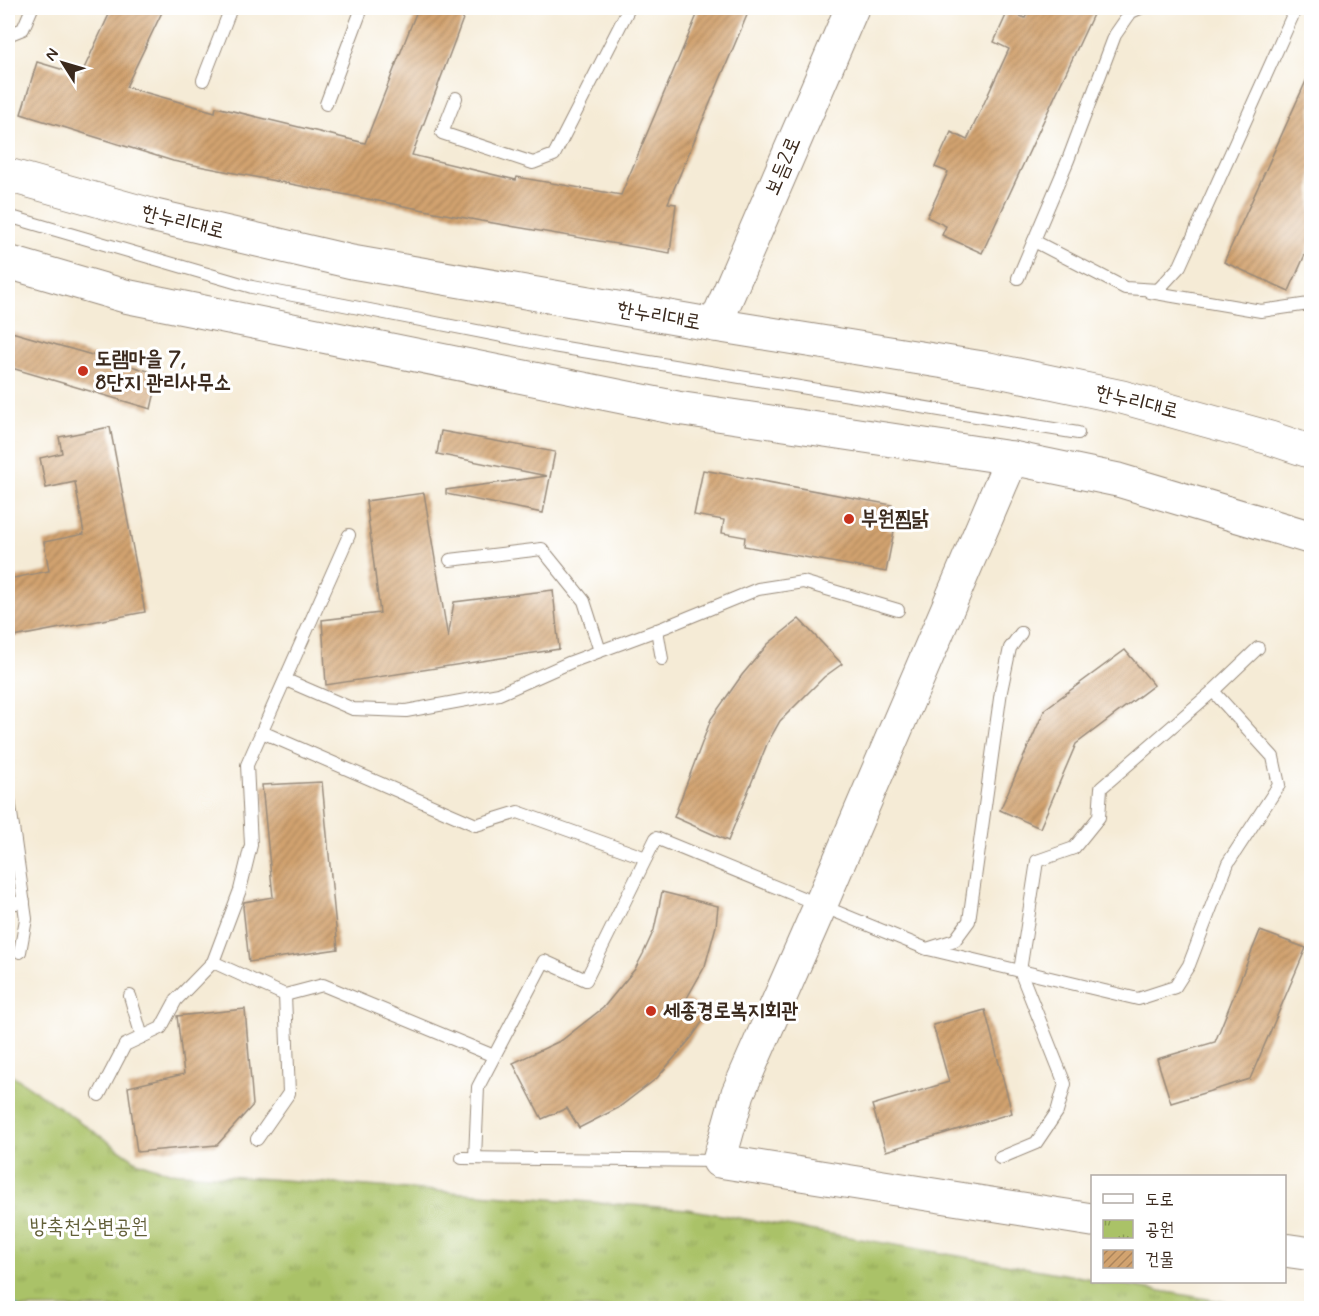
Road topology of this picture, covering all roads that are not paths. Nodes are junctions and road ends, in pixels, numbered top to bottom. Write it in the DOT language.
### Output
graph roads {
  1 [pos="32,8"];
  2 [pos="231,8"];
  3 [pos="362,8"];
  4 [pos="629,8"];
  5 [pos="852,8"];
  6 [pos="1140,8"];
  7 [pos="1296,8"];
  8 [pos="8,35"];
  9 [pos="202,80"];
  10 [pos="456,98"];
  11 [pos="326,104"];
  12 [pos="8,175"];
  13 [pos="8,216"];
  14 [pos="1034,241"];
  15 [pos="8,262"];
  16 [pos="1018,278"];
  17 [pos="1125,288"];
  18 [pos="1311,301"];
  19 [pos="715,325"];
  20 [pos="1078,433"];
  21 [pos="1311,452"];
  22 [pos="1012,458"];
  23 [pos="349,535"];
  24 [pos="1311,538"];
  25 [pos="450,560"];
  26 [pos="898,610"];
  27 [pos="657,630"];
  28 [pos="1021,633"];
  29 [pos="1258,648"];
  30 [pos="600,651"];
  31 [pos="662,659"];
  32 [pos="286,680"];
  33 [pos="1214,691"];
  34 [pos="262,732"];
  35 [pos="8,792"];
  36 [pos="646,858"];
  37 [pos="24,902"];
  38 [pos="8,904"];
  39 [pos="821,904"];
  40 [pos="927,949"];
  41 [pos="20,952"];
  42 [pos="213,962"];
  43 [pos="1020,970"];
  44 [pos="285,995"];
  45 [pos="130,996"];
  46 [pos="142,1037"];
  47 [pos="494,1056"];
  48 [pos="99,1095"];
  49 [pos="257,1139"];
  50 [pos="1000,1158"];
  51 [pos="719,1161"];
  52 [pos="1091,1220"];
  53 [pos="1286,1250"];
  54 [pos="1311,1254"];
  1 -- 8 [label="lane"];
  2 -- 9 [label="lane"];
  3 -- 11 [label="lane"];
  4 -- 10 [label="lane"];
  5 -- 19 [label="street, 보듬2로"];
  6 -- 14 [label="lane"];
  7 -- 17 [label="lane"];
  12 -- 19 [label="street, 한누리대로"];
  13 -- 20 [label="lane"];
  14 -- 16 [label="lane"];
  14 -- 17 [label="lane"];
  15 -- 22 [label="street"];
  17 -- 18 [label="lane"];
  19 -- 21 [label="street, 한누리대로"];
  22 -- 24 [label="street"];
  22 -- 39 [label="street"];
  23 -- 32 [label="lane"];
  25 -- 30 [label="lane"];
  26 -- 27 [label="lane"];
  27 -- 30 [label="lane"];
  27 -- 31 [label="lane"];
  28 -- 40 [label="lane"];
  29 -- 33 [label="lane"];
  30 -- 32 [label="lane"];
  32 -- 34 [label="lane"];
  33 -- 43 [label="lane"];
  33 -- 43 [label="lane"];
  34 -- 36 [label="lane"];
  34 -- 42 [label="lane"];
  35 -- 37 [label="lane"];
  36 -- 39 [label="lane"];
  36 -- 47 [label="lane"];
  37 -- 38 [label="lane"];
  37 -- 41 [label="lane"];
  39 -- 40 [label="lane"];
  39 -- 51 [label="street"];
  40 -- 43 [label="lane"];
  42 -- 44 [label="lane"];
  42 -- 46 [label="lane"];
  43 -- 50 [label="lane"];
  44 -- 47 [label="lane"];
  44 -- 49 [label="lane"];
  45 -- 46 [label="lane"];
  46 -- 48 [label="lane"];
  47 -- 51 [label="lane"];
  51 -- 52 [label="street"];
  53 -- 54 [label="street"];
}
